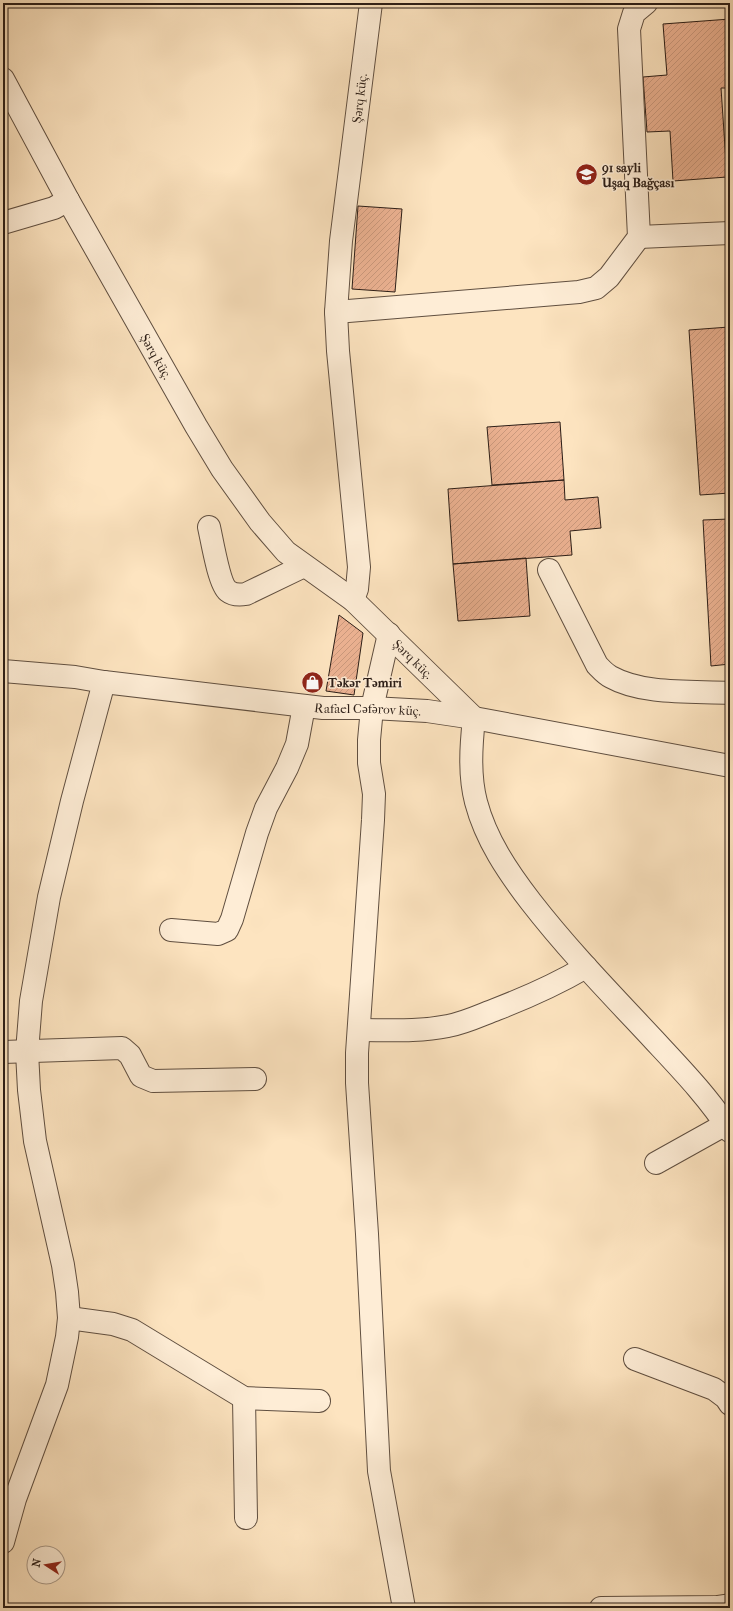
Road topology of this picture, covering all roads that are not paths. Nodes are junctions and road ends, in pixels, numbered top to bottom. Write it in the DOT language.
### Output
graph roads {
  1 [pos="371,3"];
  2 [pos="646,3"];
  3 [pos="3,79"];
  4 [pos="68,200"];
  5 [pos="3,223"];
  6 [pos="730,233"];
  7 [pos="639,237"];
  8 [pos="336,312"];
  9 [pos="209,527"];
  10 [pos="304,566"];
  11 [pos="549,570"];
  12 [pos="353,600"];
  13 [pos="389,634"];
  14 [pos="3,671"];
  15 [pos="104,682"];
  16 [pos="730,693"];
  17 [pos="304,706"];
  18 [pos="372,708"];
  19 [pos="474,718"];
  20 [pos="730,766"];
  21 [pos="171,930"];
  22 [pos="586,967"];
  23 [pos="359,1030"];
  24 [pos="3,1052"];
  25 [pos="27,1052"];
  26 [pos="255,1079"];
  27 [pos="728,1128"];
  28 [pos="656,1163"];
  29 [pos="70,1318"];
  30 [pos="635,1359"];
  31 [pos="244,1398"];
  32 [pos="319,1401"];
  33 [pos="730,1404"];
  34 [pos="246,1518"];
  35 [pos="3,1542"];
  36 [pos="730,1605"];
  37 [pos="404,1608"];
  38 [pos="601,1608"];
  1 -- 8 [label="street, Şərq küç."];
  2 -- 7 [label="street"];
  3 -- 4 [label="street, Şərq küç."];
  4 -- 5 [label="street"];
  4 -- 10 [label="street, Şərq küç."];
  6 -- 7 [label="street"];
  7 -- 8 [label="street"];
  8 -- 12 [label="street, Şərq küç."];
  9 -- 10 [label="street"];
  10 -- 12 [label="street, Şərq küç."];
  11 -- 16 [label="street"];
  12 -- 13 [label="street, Şərq küç."];
  13 -- 18 [label="street"];
  13 -- 19 [label="street, Şərq küç."];
  14 -- 15 [label="street, Rafael Cəfərov küç."];
  15 -- 17 [label="street, Rafael Cəfərov küç."];
  15 -- 25 [label="street"];
  17 -- 18 [label="street, Rafael Cəfərov küç."];
  17 -- 21 [label="street"];
  18 -- 19 [label="street, Rafael Cəfərov küç."];
  18 -- 23 [label="street"];
  19 -- 20 [label="street, Rafael Cəfərov küç."];
  19 -- 22 [label="street"];
  22 -- 23 [label="street"];
  22 -- 27 [label="street"];
  23 -- 37 [label="street"];
  24 -- 25 [label="street"];
  25 -- 26 [label="street"];
  25 -- 29 [label="street"];
  27 -- 28 [label="street"];
  29 -- 31 [label="street"];
  29 -- 35 [label="street"];
  30 -- 33 [label="street"];
  31 -- 32 [label="street"];
  31 -- 34 [label="street"];
  36 -- 38 [label="street"];
}
